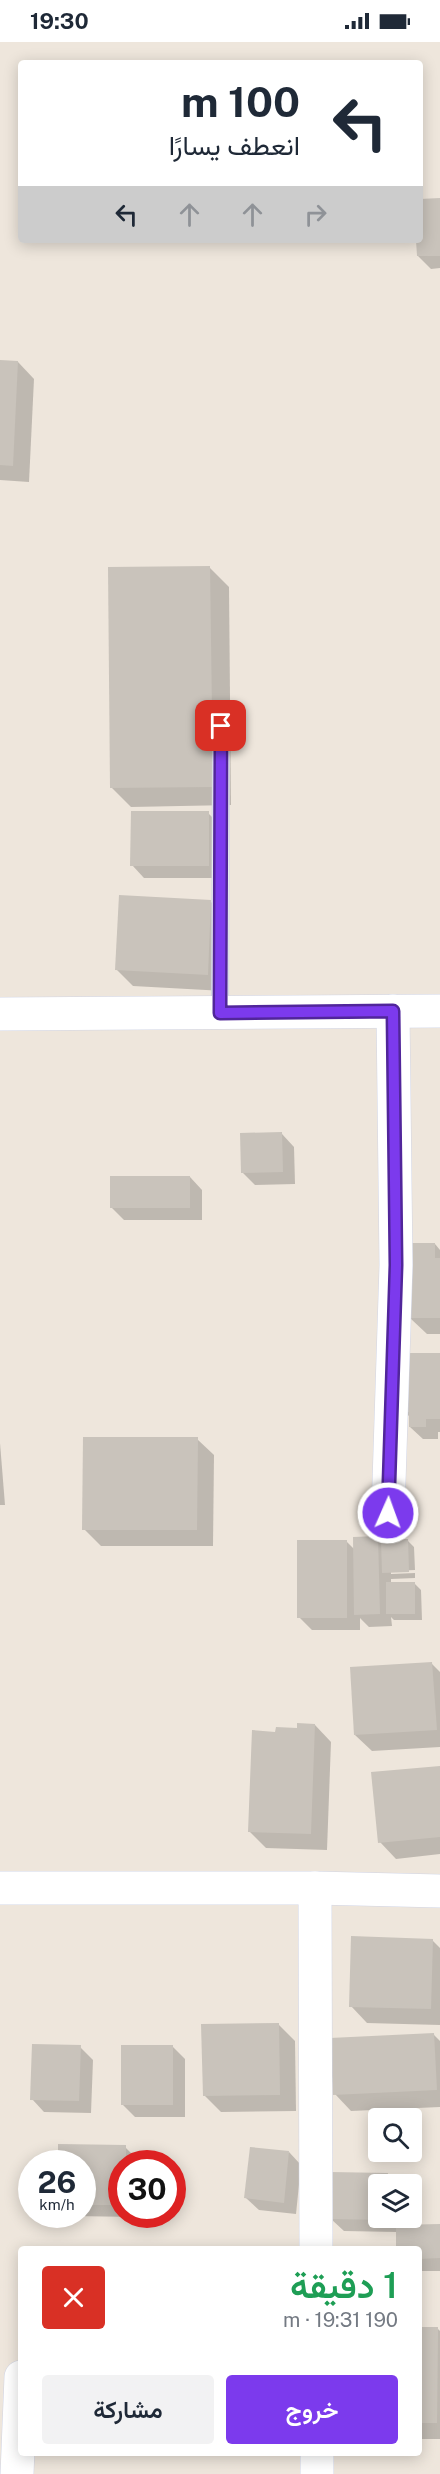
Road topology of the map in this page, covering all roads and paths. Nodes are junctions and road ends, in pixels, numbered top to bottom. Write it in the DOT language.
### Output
graph roads {
  1 [pos="221,726"];
  2 [pos="393,1011"];
  3 [pos="440,1011"];
  4 [pos="220,1013"];
  5 [pos="0,1014"];
  6 [pos="388,1513"];
  7 [pos="0,1888"];
  8 [pos="315,1888"];
  9 [pos="440,1891"];
  10 [pos="316,2246"];
  11 [pos="18,2450"];
  12 [pos="317,2456"];
  13 [pos="17,2474"];
  14 [pos="317,2474"];
  1 -- 4 [label="lane"];
  2 -- 3 [label="street"];
  2 -- 4 [label="street"];
  2 -- 6 [label="street"];
  4 -- 5 [label="street"];
  7 -- 8 [label="street"];
  8 -- 9 [label="street"];
  8 -- 10 [label="street"];
  11 -- 13 [label="street"];
  12 -- 14 [label="street"];
}
